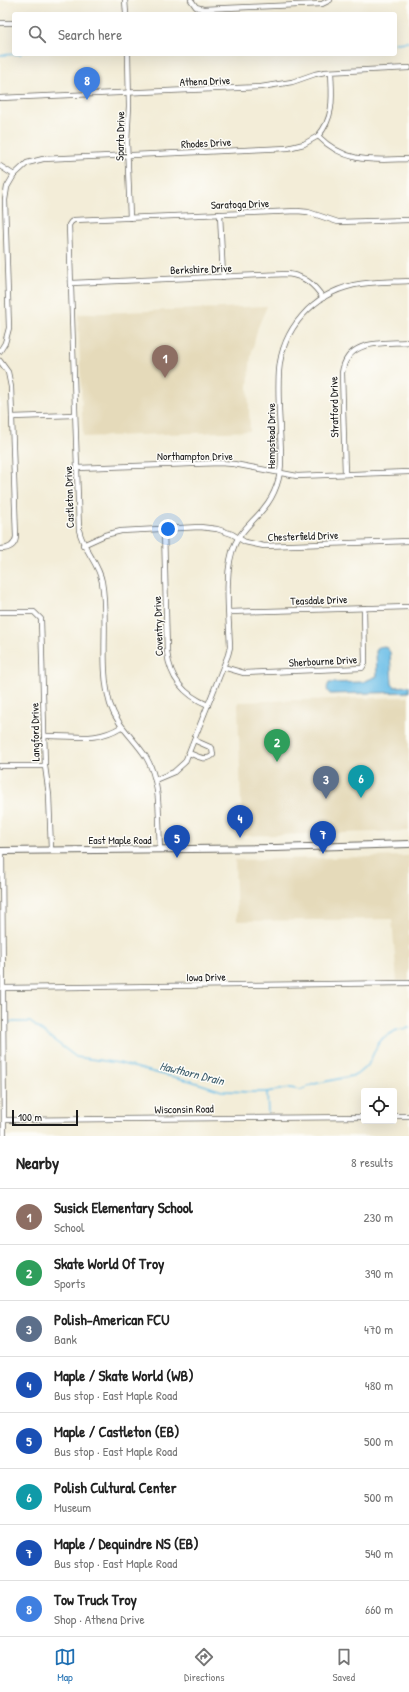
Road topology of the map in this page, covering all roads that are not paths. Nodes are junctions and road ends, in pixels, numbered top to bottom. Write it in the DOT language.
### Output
graph roads {
  1 [pos="125,0"];
  2 [pos="191,0"];
  3 [pos="330,0"];
  4 [pos="126,12"];
  5 [pos="0,23"];
  6 [pos="12,23"];
  7 [pos="128,56"];
  8 [pos="409,68"];
  9 [pos="331,72"];
  10 [pos="129,92"];
  11 [pos="0,98"];
  12 [pos="318,136"];
  13 [pos="127,156"];
  14 [pos="409,159"];
  15 [pos="0,166"];
  16 [pos="14,175"];
  17 [pos="220,214"];
  18 [pos="130,218"];
  19 [pos="409,220"];
  20 [pos="71,222"];
  21 [pos="223,277"];
  22 [pos="409,281"];
  23 [pos="71,283"];
  24 [pos="323,298"];
  25 [pos="409,342"];
  26 [pos="0,352"];
  27 [pos="0,361"];
  28 [pos="75,415"];
  29 [pos="12,417"];
  30 [pos="77,468"];
  31 [pos="409,472"];
  32 [pos="280,474"];
  33 [pos="345,474"];
  34 [pos="164,528"];
  35 [pos="238,538"];
  36 [pos="409,541"];
  37 [pos="84,545"];
  38 [pos="0,549"];
  39 [pos="409,607"];
  40 [pos="364,608"];
  41 [pos="0,612"];
  42 [pos="229,612"];
  43 [pos="223,667"];
  44 [pos="208,706"];
  45 [pos="121,727"];
  46 [pos="44,736"];
  47 [pos="194,740"];
  48 [pos="189,753"];
  49 [pos="0,766"];
  50 [pos="45,766"];
  51 [pos="155,780"];
  52 [pos="409,844"];
  53 [pos="160,849"];
  54 [pos="51,850"];
  55 [pos="1,851"];
  56 [pos="409,983"];
  57 [pos="3,988"];
  58 [pos="397,1116"];
  59 [pos="409,1116"];
  60 [pos="361,1117"];
  61 [pos="4,1120"];
  62 [pos="4,1136"];
  1 -- 4 [label="street"];
  2 -- 3 [label="street"];
  5 -- 6 [label="street"];
  7 -- 10 [label="street, Sparta Drive"];
  8 -- 9 [label="street, Athena Drive"];
  9 -- 10 [label="street, Athena Drive"];
  9 -- 12 [label="street"];
  10 -- 11 [label="street, Athena Drive"];
  10 -- 13 [label="street, Sparta Drive"];
  12 -- 13 [label="street, Rhodes Drive"];
  12 -- 14 [label="street"];
  13 -- 16 [label="street, Rhodes Drive"];
  13 -- 18 [label="street, Sparta Drive"];
  15 -- 16 [label="street"];
  16 -- 26 [label="street"];
  17 -- 18 [label="street, Saratoga Drive"];
  17 -- 19 [label="street, Saratoga Drive"];
  17 -- 21 [label="street"];
  18 -- 20 [label="street, Saratoga Drive"];
  20 -- 23 [label="street, Castleton Drive"];
  21 -- 23 [label="street, Berkshire Drive"];
  21 -- 24 [label="street, Berkshire Drive"];
  22 -- 24 [label="street, Hempstead Drive"];
  23 -- 28 [label="street, Castleton Drive"];
  24 -- 32 [label="street, Hempstead Drive"];
  25 -- 33 [label="street, Stratford Drive"];
  27 -- 29 [label="street"];
  28 -- 29 [label="street"];
  28 -- 30 [label="street, Castleton Drive"];
  29 -- 38 [label="street"];
  30 -- 32 [label="street, Northampton Drive"];
  30 -- 37 [label="street, Castleton Drive"];
  31 -- 33 [label="street, Northampton Drive"];
  32 -- 33 [label="street, Northampton Drive"];
  32 -- 35 [label="street, Hempstead Drive"];
  34 -- 35 [label="street, Chesterfield Drive"];
  34 -- 37 [label="street, Chesterfield Drive"];
  34 -- 44 [label="street, Coventry Drive"];
  35 -- 36 [label="street, Chesterfield Drive"];
  35 -- 42 [label="street, Hempstead Drive"];
  37 -- 45 [label="street, Castleton Drive"];
  39 -- 40 [label="street, Teasdale Drive"];
  40 -- 42 [label="street, Teasdale Drive"];
  40 -- 43 [label="street, Sherbourne Drive"];
  41 -- 46 [label="street, Langford Drive"];
  42 -- 43 [label="street, Hempstead Drive"];
  43 -- 44 [label="street, Hempstead Drive"];
  44 -- 47 [label="street, Hempstead Drive"];
  45 -- 46 [label="street"];
  45 -- 51 [label="street, Castleton Drive"];
  46 -- 50 [label="street, Langford Drive"];
  47 -- 48 [label="street, Hempstead Drive"];
  47 -- 48 [label="street"];
  48 -- 51 [label="street, Hempstead Drive"];
  49 -- 50 [label="street"];
  50 -- 54 [label="street, Langford Drive"];
  51 -- 53 [label="street, Castleton Drive"];
  52 -- 53 [label="main road, East Maple Road"];
  53 -- 54 [label="main road, East Maple Road"];
  54 -- 55 [label="main road, East Maple Road"];
  55 -- 57 [label="street"];
  56 -- 57 [label="street, Iowa Drive"];
  57 -- 61 [label="street"];
  58 -- 59 [label="street"];
  60 -- 61 [label="street, Wisconsin Road"];
  61 -- 62 [label="street"];
}
